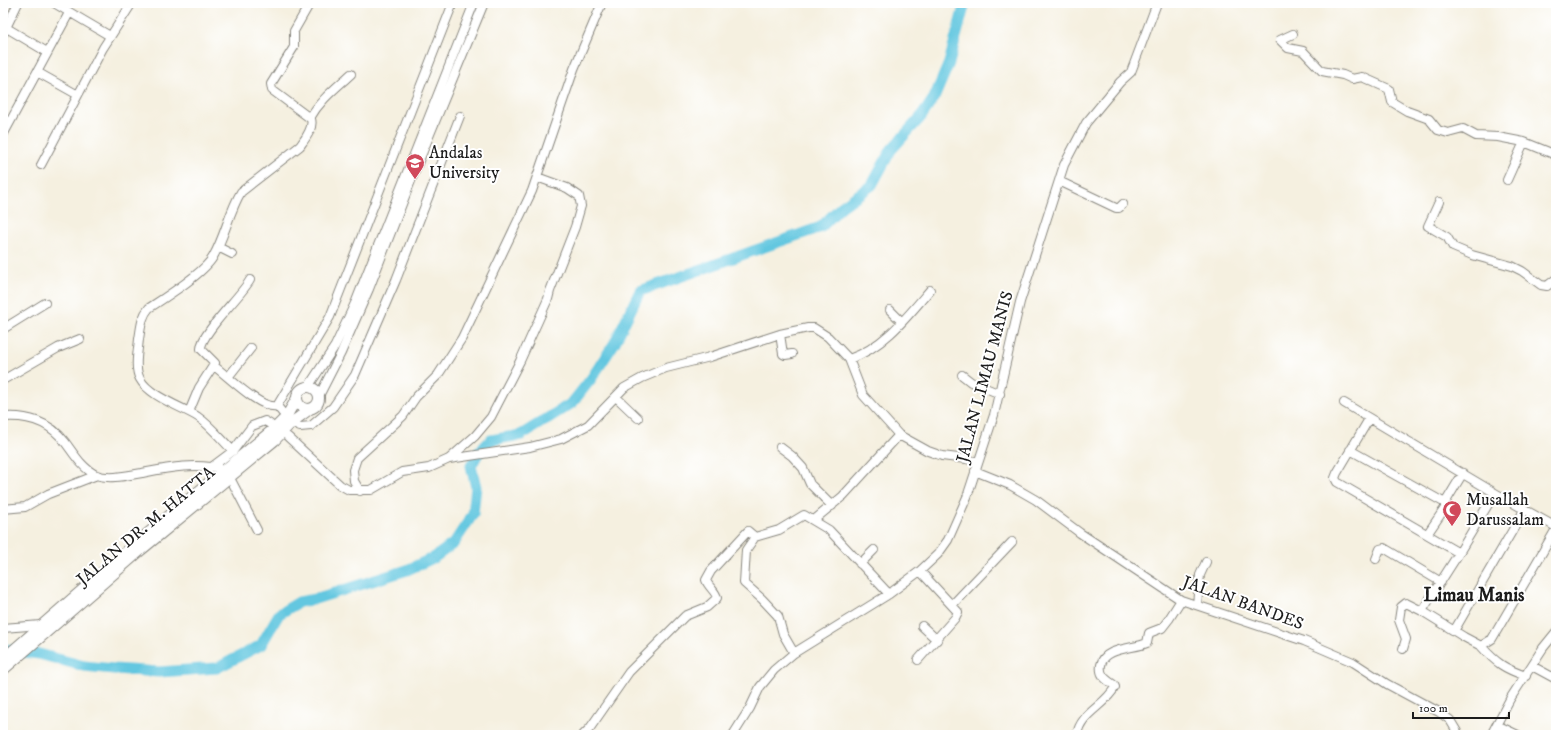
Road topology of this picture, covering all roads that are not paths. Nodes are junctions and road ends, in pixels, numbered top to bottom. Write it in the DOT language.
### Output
graph roads {
  1 [pos="18,3"];
  2 [pos="54,3"];
  3 [pos="132,3"];
  4 [pos="310,3"];
  5 [pos="453,3"];
  6 [pos="474,3"];
  7 [pos="484,3"];
  8 [pos="602,3"];
  9 [pos="1157,3"];
  10 [pos="70,13"];
  11 [pos="4,30"];
  12 [pos="1293,34"];
  13 [pos="110,36"];
  14 [pos="47,52"];
  15 [pos="37,72"];
  16 [pos="351,74"];
  17 [pos="78,95"];
  18 [pos="460,116"];
  19 [pos="310,118"];
  20 [pos="3,133"];
  21 [pos="1524,142"];
  22 [pos="1556,155"];
  23 [pos="41,165"];
  24 [pos="537,177"];
  25 [pos="1506,180"];
  26 [pos="1059,181"];
  27 [pos="1439,202"];
  28 [pos="1123,204"];
  29 [pos="218,247"];
  30 [pos="232,254"];
  31 [pos="1556,279"];
  32 [pos="250,280"];
  33 [pos="930,290"];
  34 [pos="45,303"];
  35 [pos="890,310"];
  36 [pos="902,322"];
  37 [pos="3,328"];
  38 [pos="780,334"];
  39 [pos="80,339"];
  40 [pos="251,348"];
  41 [pos="792,354"];
  42 [pos="849,360"];
  43 [pos="214,366"];
  44 [pos="962,375"];
  45 [pos="229,376"];
  46 [pos="3,380"];
  47 [pos="308,386"];
  48 [pos="1000,394"];
  49 [pos="319,396"];
  50 [pos="616,397"];
  51 [pos="297,398"];
  52 [pos="1344,403"];
  53 [pos="276,406"];
  54 [pos="310,409"];
  55 [pos="189,412"];
  56 [pos="3,417"];
  57 [pos="638,418"];
  58 [pos="1369,419"];
  59 [pos="288,420"];
  60 [pos="270,424"];
  61 [pos="899,435"];
  62 [pos="288,437"];
  63 [pos="780,447"];
  64 [pos="1350,450"];
  65 [pos="233,451"];
  66 [pos="449,459"];
  67 [pos="978,462"];
  68 [pos="213,466"];
  69 [pos="975,471"];
  70 [pos="227,473"];
  71 [pos="1463,473"];
  72 [pos="97,475"];
  73 [pos="360,491"];
  74 [pos="1495,493"];
  75 [pos="1445,503"];
  76 [pos="832,506"];
  77 [pos="3,509"];
  78 [pos="1525,509"];
  79 [pos="814,520"];
  80 [pos="1556,528"];
  81 [pos="257,530"];
  82 [pos="1428,533"];
  83 [pos="755,537"];
  84 [pos="1012,542"];
  85 [pos="874,550"];
  86 [pos="1459,553"];
  87 [pos="1376,558"];
  88 [pos="1206,562"];
  89 [pos="860,564"];
  90 [pos="920,571"];
  91 [pos="1441,582"];
  92 [pos="889,594"];
  93 [pos="1181,600"];
  94 [pos="952,604"];
  95 [pos="1197,604"];
  96 [pos="1422,611"];
  97 [pos="41,625"];
  98 [pos="922,626"];
  99 [pos="3,628"];
  100 [pos="1454,631"];
  101 [pos="1556,632"];
  102 [pos="937,640"];
  103 [pos="1482,646"];
  104 [pos="1403,649"];
  105 [pos="794,653"];
  106 [pos="918,660"];
  107 [pos="5,665"];
  108 [pos="1532,666"];
  109 [pos="1526,676"];
  110 [pos="1556,679"];
  111 [pos="1497,725"];
  112 [pos="583,735"];
  113 [pos="733,735"];
  114 [pos="1077,735"];
  115 [pos="1459,735"];
  116 [pos="1491,735"];
  117 [pos="1518,735"];
  1 -- 11 [label="street"];
  2 -- 10 [label="street"];
  3 -- 13 [label="street"];
  4 -- 19 [label="street"];
  5 -- 53 [label="street"];
  6 -- 47 [label="street"];
  7 -- 49 [label="street"];
  8 -- 24 [label="street"];
  9 -- 26 [label="street, JALAN LIMAU MANIS"];
  10 -- 13 [label="street"];
  10 -- 14 [label="street"];
  11 -- 14 [label="street"];
  12 -- 21 [label="street"];
  13 -- 17 [label="street"];
  14 -- 15 [label="street"];
  15 -- 17 [label="street"];
  15 -- 20 [label="street"];
  16 -- 19 [label="street"];
  17 -- 23 [label="street"];
  18 -- 59 [label="street"];
  19 -- 29 [label="street"];
  21 -- 22 [label="street"];
  21 -- 25 [label="street"];
  24 -- 66 [label="street"];
  24 -- 73 [label="street"];
  26 -- 28 [label="street"];
  26 -- 48 [label="street, JALAN LIMAU MANIS"];
  27 -- 31 [label="street"];
  29 -- 30 [label="street"];
  29 -- 55 [label="street"];
  32 -- 43 [label="street"];
  33 -- 36 [label="street"];
  34 -- 37 [label="street"];
  35 -- 36 [label="street"];
  36 -- 42 [label="street"];
  38 -- 41 [label="street"];
  38 -- 42 [label="street"];
  38 -- 50 [label="street"];
  39 -- 46 [label="street"];
  40 -- 45 [label="street"];
  42 -- 61 [label="street"];
  43 -- 45 [label="street"];
  43 -- 55 [label="street"];
  44 -- 48 [label="street"];
  45 -- 53 [label="street"];
  47 -- 49 [label="main road"];
  47 -- 51 [label="main road"];
  48 -- 67 [label="street, JALAN LIMAU MANIS"];
  49 -- 54 [label="main road"];
  50 -- 57 [label="street"];
  50 -- 66 [label="street"];
  51 -- 54 [label="main road"];
  51 -- 59 [label="main road, JALAN DR. M. HATTA"];
  52 -- 58 [label="street"];
  53 -- 59 [label="street"];
  54 -- 59 [label="main road, JALAN DR. M. HATTA"];
  55 -- 65 [label="street"];
  56 -- 72 [label="street"];
  58 -- 64 [label="street"];
  58 -- 71 [label="street"];
  59 -- 70 [label="main road, JALAN DR. M. HATTA"];
  60 -- 65 [label="street"];
  61 -- 67 [label="street"];
  61 -- 76 [label="street"];
  62 -- 73 [label="street"];
  63 -- 76 [label="street"];
  64 -- 75 [label="street"];
  64 -- 82 [label="street"];
  65 -- 68 [label="street"];
  66 -- 73 [label="street"];
  67 -- 69 [label="street, JALAN LIMAU MANIS"];
  68 -- 70 [label="street"];
  68 -- 72 [label="street"];
  69 -- 90 [label="street, JALAN LIMAU MANIS"];
  69 -- 93 [label="street, JALAN BANDES"];
  70 -- 81 [label="street"];
  70 -- 97 [label="main road, JALAN DR. M. HATTA"];
  70 -- 107 [label="main road, JALAN DR. M. HATTA"];
  71 -- 74 [label="street"];
  71 -- 75 [label="street"];
  72 -- 77 [label="street"];
  74 -- 78 [label="street"];
  74 -- 86 [label="street"];
  75 -- 82 [label="street"];
  76 -- 79 [label="street"];
  78 -- 80 [label="street"];
  78 -- 100 [label="street"];
  79 -- 83 [label="street"];
  79 -- 89 [label="street"];
  80 -- 103 [label="street"];
  82 -- 86 [label="street"];
  83 -- 105 [label="street"];
  83 -- 112 [label="street"];
  84 -- 94 [label="street"];
  85 -- 89 [label="street"];
  86 -- 91 [label="street"];
  87 -- 91 [label="street"];
  88 -- 95 [label="street"];
  89 -- 92 [label="street"];
  90 -- 92 [label="street, JALAN LIMAU MANIS"];
  90 -- 94 [label="street"];
  91 -- 96 [label="street"];
  92 -- 105 [label="street, JALAN LIMAU MANIS"];
  93 -- 95 [label="street, JALAN BANDES"];
  93 -- 114 [label="street"];
  94 -- 102 [label="street"];
  95 -- 115 [label="street, JALAN BANDES"];
  96 -- 100 [label="street"];
  96 -- 104 [label="street"];
  97 -- 99 [label="street"];
  97 -- 107 [label="main road, JALAN DR. M. HATTA"];
  98 -- 102 [label="street"];
  100 -- 103 [label="street"];
  101 -- 108 [label="street"];
  102 -- 106 [label="street"];
  103 -- 109 [label="street"];
  105 -- 113 [label="street, JALAN LIMAU MANIS"];
  108 -- 109 [label="street"];
  108 -- 110 [label="street"];
  109 -- 111 [label="street"];
  111 -- 116 [label="street"];
  111 -- 117 [label="street"];
}
